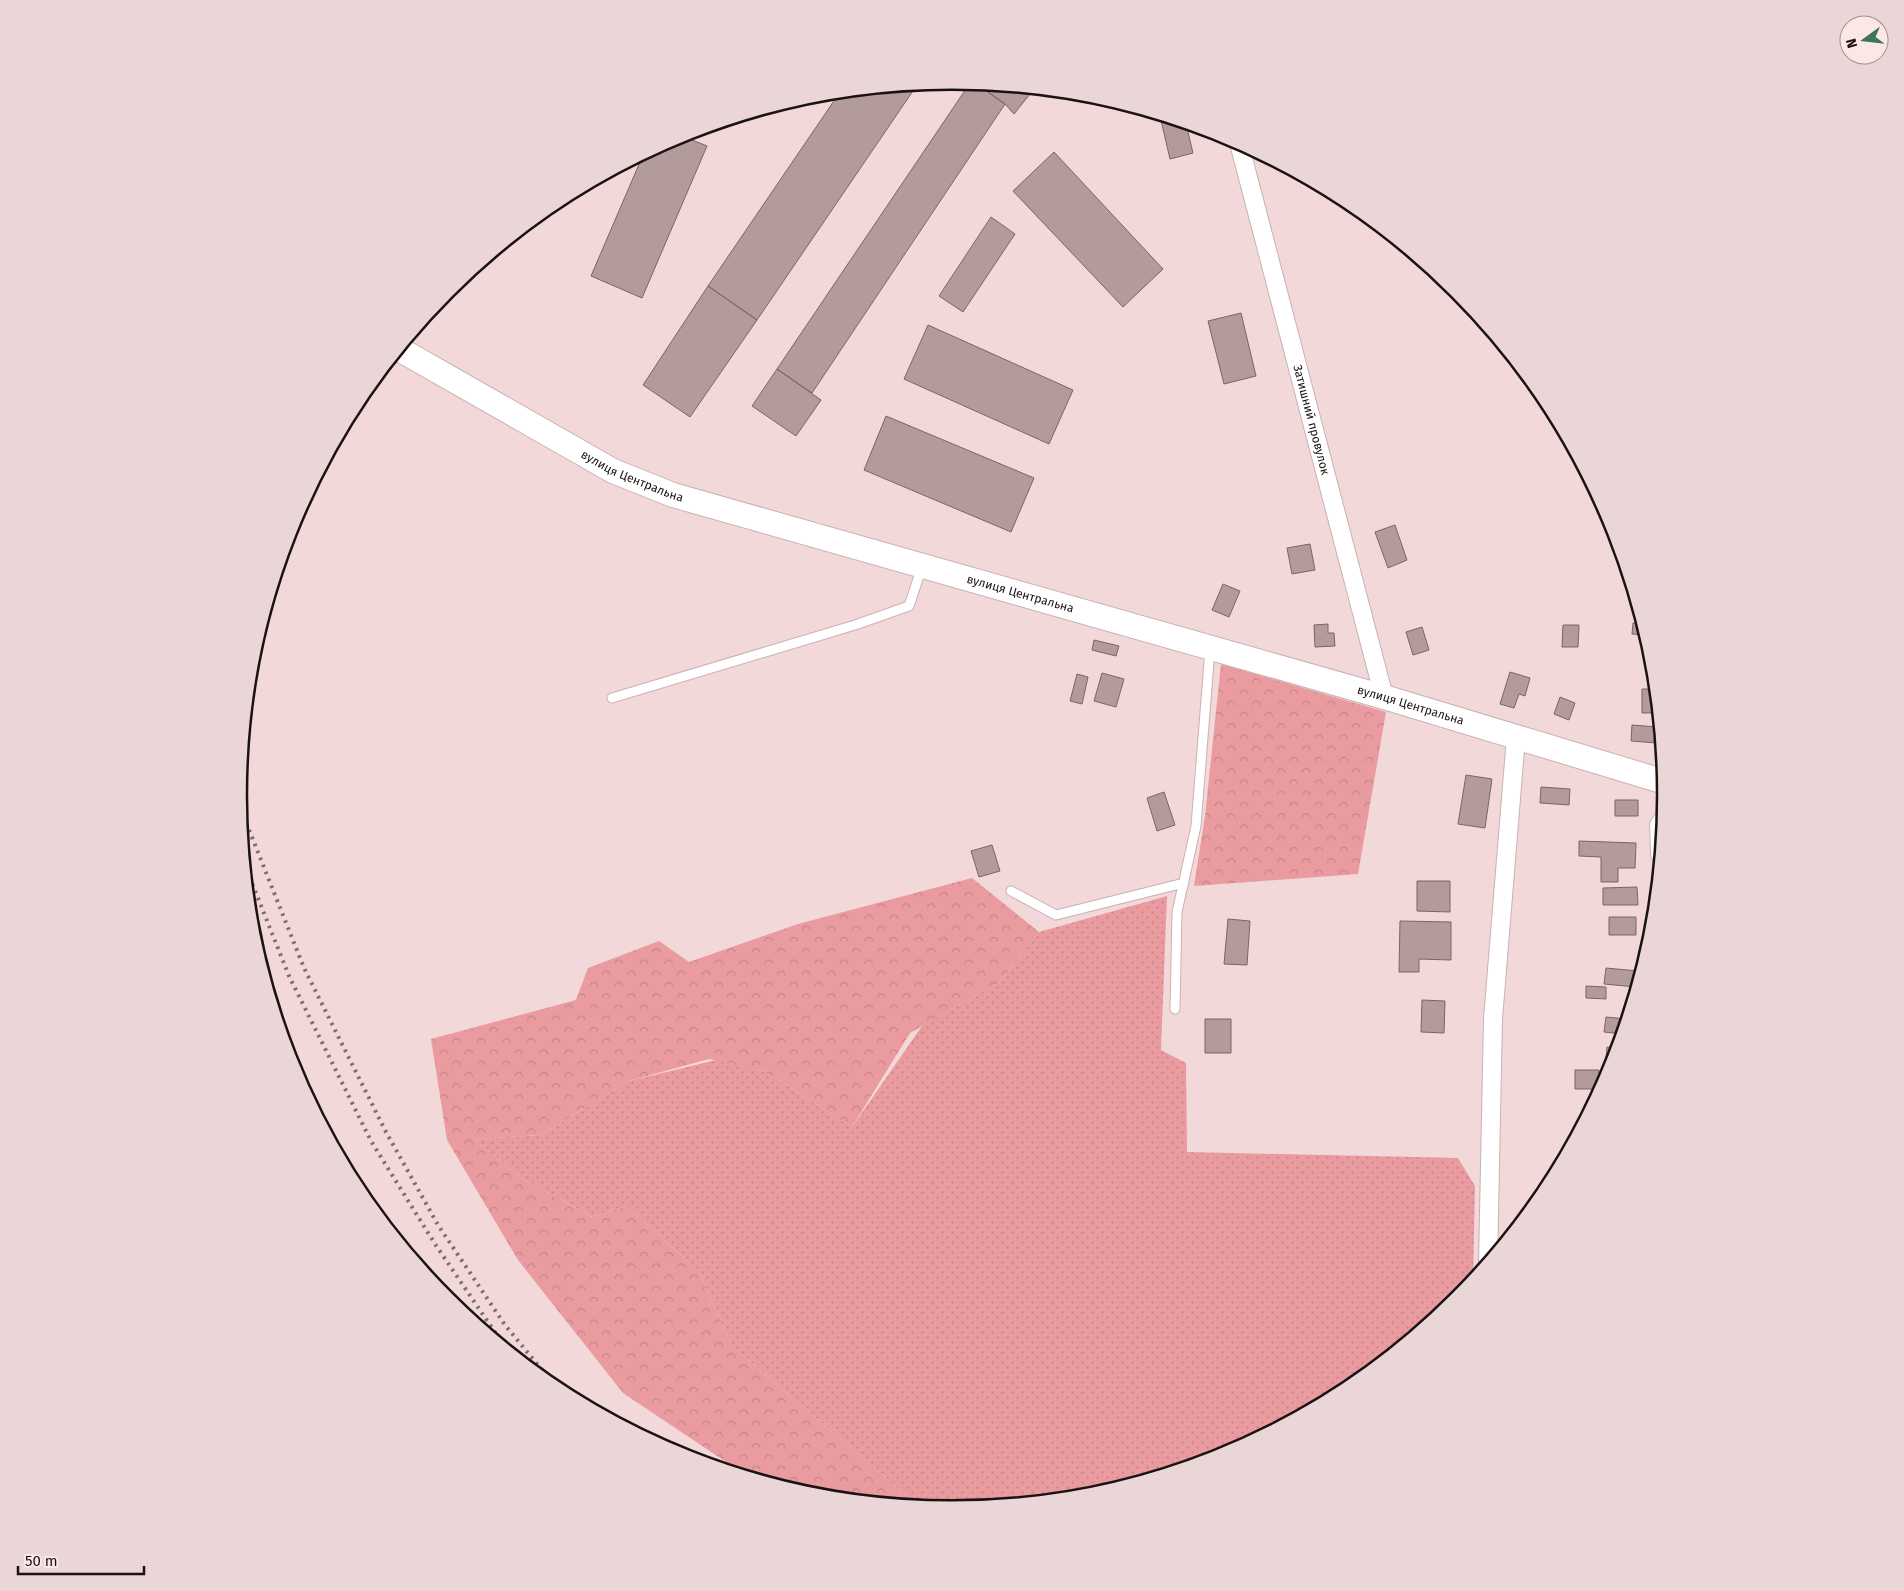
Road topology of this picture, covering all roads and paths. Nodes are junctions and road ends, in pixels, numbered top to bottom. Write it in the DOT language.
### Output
graph roads {
  1 [pos="1242,153"];
  2 [pos="404,351"];
  3 [pos="922,566"];
  4 [pos="1210,648"];
  5 [pos="1384,697"];
  6 [pos="612,698"];
  7 [pos="1516,737"];
  8 [pos="1657,780"];
  9 [pos="1184,883"];
  10 [pos="1012,892"];
  11 [pos="1175,1008"];
  12 [pos="1488,1254"];
  1 -- 5 [label="street, Затишний провулок"];
  2 -- 3 [label="main road, вулиця Центральна"];
  3 -- 4 [label="main road, вулиця Центральна"];
  3 -- 6 [label="lane"];
  4 -- 5 [label="main road, вулиця Центральна"];
  4 -- 9 [label="lane"];
  5 -- 7 [label="main road, вулиця Центральна"];
  7 -- 8 [label="main road, вулиця Центральна"];
  7 -- 12 [label="street"];
  9 -- 10 [label="lane"];
  9 -- 11 [label="lane"];
}
